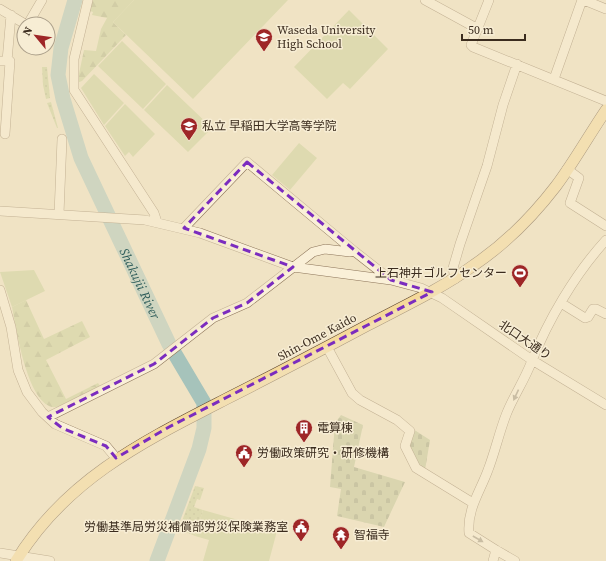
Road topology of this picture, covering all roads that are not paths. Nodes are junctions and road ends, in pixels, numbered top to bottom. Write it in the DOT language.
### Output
graph roads {
  1 [pos="42,0"];
  2 [pos="88,0"];
  3 [pos="425,0"];
  4 [pos="489,0"];
  5 [pos="583,0"];
  6 [pos="0,9"];
  7 [pos="606,9"];
  8 [pos="10,15"];
  9 [pos="33,16"];
  10 [pos="16,19"];
  11 [pos="478,29"];
  12 [pos="4,61"];
  13 [pos="517,64"];
  14 [pos="554,79"];
  15 [pos="606,101"];
  16 [pos="606,110"];
  17 [pos="5,134"];
  18 [pos="62,139"];
  19 [pos="567,169"];
  20 [pos="0,211"];
  21 [pos="59,214"];
  22 [pos="157,222"];
  23 [pos="606,226"];
  24 [pos="184,228"];
  25 [pos="606,240"];
  26 [pos="354,251"];
  27 [pos="293,267"];
  28 [pos="455,278"];
  29 [pos="391,280"];
  30 [pos="0,290"];
  31 [pos="432,292"];
  32 [pos="561,303"];
  33 [pos="606,314"];
  34 [pos="327,347"];
  35 [pos="532,360"];
  36 [pos="606,405"];
  37 [pos="48,417"];
  38 [pos="116,458"];
  39 [pos="472,503"];
  40 [pos="496,550"];
  41 [pos="0,553"];
  42 [pos="17,558"];
  43 [pos="50,561"];
  44 [pos="493,561"];
  45 [pos="515,561"];
  1 -- 9 [label="street"];
  2 -- 22 [label="street"];
  3 -- 11 [label="street"];
  4 -- 11 [label="street"];
  5 -- 7 [label="street"];
  5 -- 14 [label="street"];
  6 -- 8 [label="street"];
  8 -- 10 [label="street"];
  8 -- 12 [label="street"];
  11 -- 13 [label="street"];
  12 -- 17 [label="street"];
  13 -- 14 [label="street"];
  13 -- 28 [label="street"];
  14 -- 15 [label="street"];
  16 -- 19 [label="main road, Shin-Ome Kaido"];
  18 -- 21 [label="street"];
  19 -- 23 [label="street"];
  19 -- 28 [label="main road, Shin-Ome Kaido"];
  20 -- 21 [label="street"];
  21 -- 22 [label="street"];
  22 -- 24 [label="street"];
  24 -- 26 [label="street"];
  24 -- 27 [label="street"];
  25 -- 32 [label="street"];
  26 -- 27 [label="street"];
  26 -- 29 [label="street"];
  27 -- 29 [label="street"];
  27 -- 37 [label="street"];
  28 -- 31 [label="main road, Shin-Ome Kaido"];
  29 -- 31 [label="street, 北口大通り"];
  30 -- 37 [label="street"];
  31 -- 34 [label="main road, Shin-Ome Kaido"];
  31 -- 35 [label="street, 北口大通り"];
  32 -- 33 [label="street"];
  32 -- 35 [label="street"];
  34 -- 38 [label="main road, Shin-Ome Kaido"];
  34 -- 39 [label="street"];
  35 -- 36 [label="street, 北口大通り"];
  35 -- 39 [label="street, one-way"];
  37 -- 38 [label="street"];
  38 -- 42 [label="main road, Shin-Ome Kaido"];
  39 -- 40 [label="street, one-way"];
  40 -- 44 [label="street"];
  40 -- 45 [label="street"];
  41 -- 42 [label="street"];
  42 -- 43 [label="street"];
}
